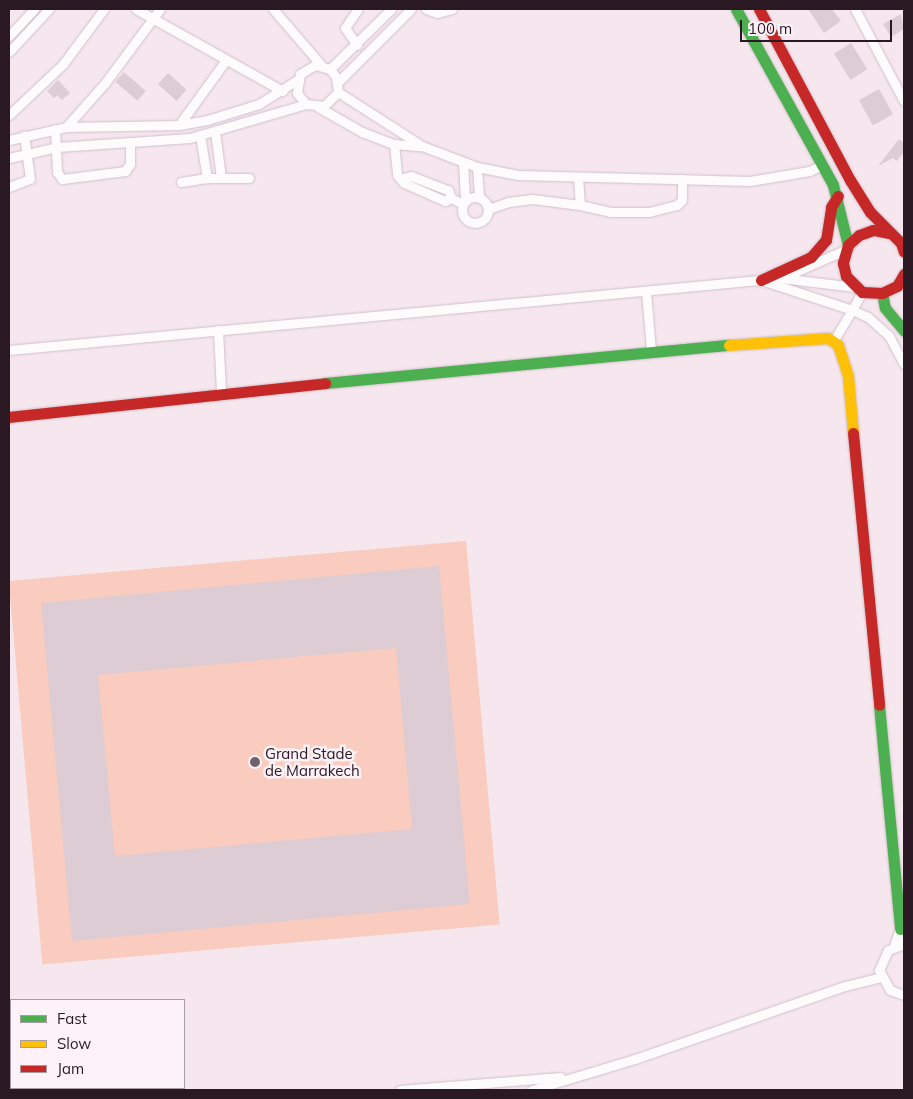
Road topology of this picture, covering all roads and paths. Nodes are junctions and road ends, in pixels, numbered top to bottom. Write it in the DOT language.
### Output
graph roads {
  1 [pos="34,9"];
  2 [pos="49,9"];
  3 [pos="104,9"];
  4 [pos="136,9"];
  5 [pos="160,9"];
  6 [pos="273,9"];
  7 [pos="358,9"];
  8 [pos="391,9"];
  9 [pos="412,9"];
  10 [pos="426,9"];
  11 [pos="452,9"];
  12 [pos="736,9"];
  13 [pos="759,9"];
  14 [pos="856,9"];
  15 [pos="153,21"];
  16 [pos="9,36"];
  17 [pos="357,45"];
  18 [pos="9,52"];
  19 [pos="226,60"];
  20 [pos="321,65"];
  21 [pos="330,70"];
  22 [pos="297,80"];
  23 [pos="338,87"];
  24 [pos="284,91"];
  25 [pos="904,101"];
  26 [pos="306,104"];
  27 [pos="318,107"];
  28 [pos="9,115"];
  29 [pos="207,120"];
  30 [pos="179,125"];
  31 [pos="120,126"];
  32 [pos="66,127"];
  33 [pos="55,129"];
  34 [pos="208,133"];
  35 [pos="24,135"];
  36 [pos="10,137"];
  37 [pos="125,143"];
  38 [pos="394,144"];
  39 [pos="422,146"];
  40 [pos="57,147"];
  41 [pos="29,153"];
  42 [pos="9,158"];
  43 [pos="463,162"];
  44 [pos="823,165"];
  45 [pos="477,167"];
  46 [pos="578,177"];
  47 [pos="207,178"];
  48 [pos="221,178"];
  49 [pos="249,178"];
  50 [pos="682,180"];
  51 [pos="181,182"];
  52 [pos="9,187"];
  53 [pos="838,196"];
  54 [pos="479,198"];
  55 [pos="464,203"];
  56 [pos="580,205"];
  57 [pos="488,209"];
  58 [pos="889,233"];
  59 [pos="846,248"];
  60 [pos="904,252"];
  61 [pos="904,274"];
  62 [pos="781,278"];
  63 [pos="761,280"];
  64 [pos="646,290"];
  65 [pos="858,290"];
  66 [pos="882,294"];
  67 [pos="852,310"];
  68 [pos="218,330"];
  69 [pos="904,331"];
  70 [pos="833,342"];
  71 [pos="9,350"];
  72 [pos="651,351"];
  73 [pos="904,364"];
  74 [pos="221,392"];
  75 [pos="9,417"];
  76 [pos="902,933"];
  77 [pos="904,944"];
  78 [pos="894,946"];
  79 [pos="880,977"];
  80 [pos="904,995"];
  81 [pos="573,1076"];
  82 [pos="400,1090"];
  83 [pos="532,1090"];
  1 -- 16 [label="street"];
  2 -- 18 [label="street"];
  3 -- 28 [label="street"];
  4 -- 15 [label="street"];
  5 -- 15 [label="street"];
  6 -- 20 [label="street"];
  7 -- 17 [label="street"];
  8 -- 17 [label="street"];
  9 -- 23 [label="street"];
  10 -- 11 [label="street"];
  12 -- 44 [label="street"];
  13 -- 58 [label="street"];
  14 -- 25 [label="street"];
  15 -- 19 [label="street"];
  15 -- 32 [label="street"];
  17 -- 21 [label="street"];
  19 -- 24 [label="street"];
  19 -- 30 [label="street"];
  20 -- 21 [label="street"];
  20 -- 22 [label="street"];
  21 -- 23 [label="street"];
  22 -- 24 [label="street"];
  22 -- 26 [label="street"];
  23 -- 27 [label="street"];
  23 -- 39 [label="street"];
  24 -- 29 [label="street"];
  26 -- 27 [label="street"];
  26 -- 34 [label="street"];
  27 -- 38 [label="street"];
  29 -- 30 [label="street"];
  29 -- 34 [label="street"];
  30 -- 31 [label="street"];
  31 -- 32 [label="street"];
  31 -- 37 [label="street"];
  32 -- 33 [label="street"];
  33 -- 35 [label="street"];
  33 -- 40 [label="street"];
  34 -- 37 [label="street"];
  34 -- 47 [label="street"];
  34 -- 48 [label="street"];
  35 -- 36 [label="street"];
  35 -- 41 [label="street"];
  37 -- 40 [label="street"];
  37 -- 40 [label="street"];
  38 -- 39 [label="street"];
  38 -- 55 [label="street"];
  39 -- 43 [label="street"];
  40 -- 41 [label="street"];
  41 -- 42 [label="street"];
  41 -- 52 [label="street"];
  43 -- 45 [label="street"];
  43 -- 55 [label="street"];
  44 -- 50 [label="street"];
  44 -- 53 [label="street"];
  45 -- 46 [label="street"];
  45 -- 54 [label="street"];
  46 -- 50 [label="street"];
  46 -- 56 [label="street"];
  47 -- 48 [label="street"];
  47 -- 51 [label="street"];
  48 -- 49 [label="street"];
  50 -- 56 [label="street"];
  53 -- 59 [label="street"];
  53 -- 63 [label="street"];
  54 -- 55 [label="street"];
  54 -- 57 [label="street"];
  55 -- 57 [label="street"];
  56 -- 57 [label="street"];
  58 -- 59 [label="street"];
  58 -- 60 [label="street"];
  59 -- 62 [label="street"];
  59 -- 65 [label="street"];
  61 -- 66 [label="street"];
  62 -- 63 [label="street"];
  62 -- 65 [label="street"];
  63 -- 64 [label="street"];
  63 -- 67 [label="street"];
  64 -- 68 [label="street"];
  64 -- 72 [label="street"];
  65 -- 66 [label="street"];
  65 -- 67 [label="street"];
  66 -- 69 [label="street"];
  67 -- 70 [label="street"];
  67 -- 73 [label="street"];
  68 -- 71 [label="street"];
  68 -- 74 [label="street"];
  70 -- 72 [label="street"];
  70 -- 76 [label="street"];
  72 -- 74 [label="street"];
  74 -- 75 [label="street"];
  76 -- 78 [label="street"];
  77 -- 78 [label="street"];
  78 -- 79 [label="street"];
  79 -- 80 [label="street"];
  79 -- 81 [label="street"];
  81 -- 82 [label="street"];
  81 -- 83 [label="street"];
}
